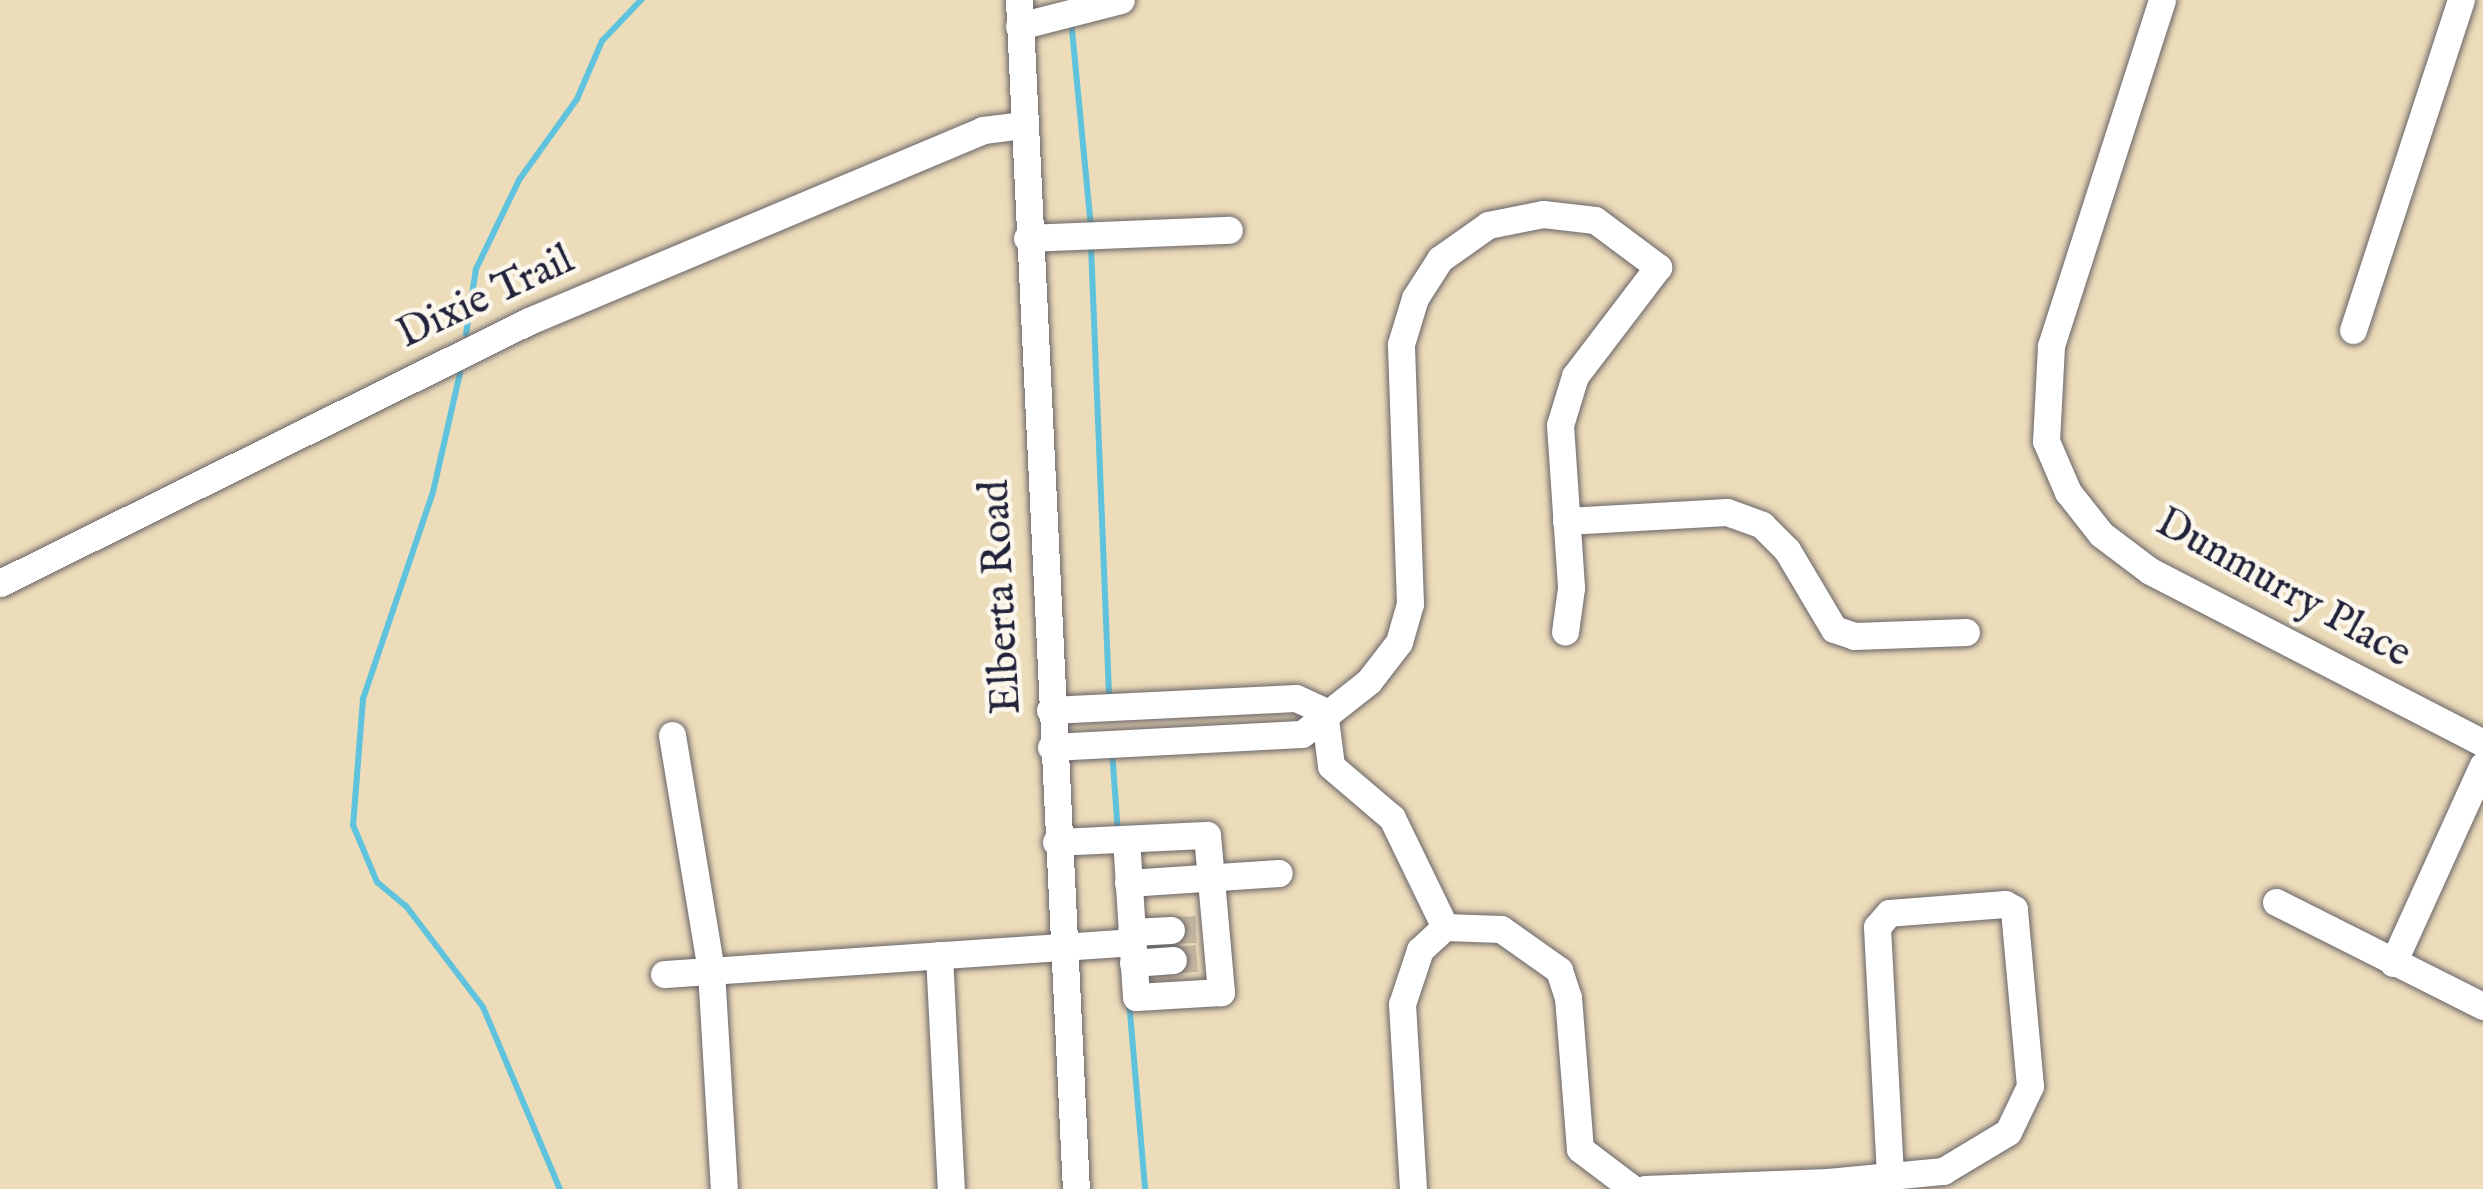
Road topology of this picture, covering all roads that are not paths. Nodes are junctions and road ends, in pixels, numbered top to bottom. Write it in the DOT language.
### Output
graph roads {
  1 [pos="1121,0"];
  2 [pos="2162,0"];
  3 [pos="2462,0"];
  4 [pos="1019,13"];
  5 [pos="1022,125"];
  6 [pos="1229,230"];
  7 [pos="1027,238"];
  8 [pos="2353,330"];
  9 [pos="1566,521"];
  10 [pos="0,584"];
  11 [pos="1565,632"];
  12 [pos="1966,632"];
  13 [pos="1254,699"];
  14 [pos="1050,710"];
  15 [pos="1324,712"];
  16 [pos="672,735"];
  17 [pos="1257,736"];
  18 [pos="2483,743"];
  19 [pos="1052,747"];
  20 [pos="2483,765"];
  21 [pos="1126,838"];
  22 [pos="1056,842"];
  23 [pos="1280,873"];
  24 [pos="1211,879"];
  25 [pos="1128,883"];
  26 [pos="2276,902"];
  27 [pos="1445,927"];
  28 [pos="1195,944"];
  29 [pos="1065,946"];
  30 [pos="1132,946"];
  31 [pos="939,955"];
  32 [pos="2393,963"];
  33 [pos="711,970"];
  34 [pos="664,974"];
  35 [pos="2483,1006"];
  36 [pos="1890,1176"];
  37 [pos="1078,1186"];
  38 [pos="724,1189"];
  39 [pos="951,1189"];
  40 [pos="1413,1189"];
  41 [pos="1633,1189"];
  42 [pos="1645,1189"];
  1 -- 4 [label="street"];
  2 -- 18 [label="street, Dunmurry Place"];
  3 -- 8 [label="street"];
  4 -- 5 [label="street, Elberta Road"];
  5 -- 7 [label="street, Elberta Road"];
  5 -- 10 [label="street, Dixie Trail"];
  6 -- 7 [label="street"];
  7 -- 14 [label="street, Elberta Road"];
  9 -- 11 [label="street"];
  9 -- 12 [label="street"];
  9 -- 15 [label="street"];
  13 -- 14 [label="street"];
  13 -- 15 [label="street"];
  13 -- 17 [label="street"];
  14 -- 19 [label="street, Elberta Road"];
  15 -- 17 [label="street"];
  15 -- 27 [label="street"];
  16 -- 33 [label="street"];
  17 -- 19 [label="street"];
  19 -- 22 [label="street, Elberta Road"];
  20 -- 32 [label="street"];
  21 -- 22 [label="street"];
  21 -- 24 [label="street"];
  21 -- 25 [label="street"];
  22 -- 29 [label="street, Elberta Road"];
  23 -- 24 [label="street"];
  24 -- 25 [label="street"];
  24 -- 28 [label="street"];
  25 -- 30 [label="street"];
  26 -- 32 [label="street"];
  27 -- 40 [label="street"];
  27 -- 41 [label="street"];
  28 -- 30 [label="street"];
  28 -- 30 [label="street"];
  29 -- 30 [label="street"];
  29 -- 31 [label="street"];
  29 -- 37 [label="street, Elberta Road"];
  31 -- 33 [label="street"];
  31 -- 39 [label="street"];
  32 -- 35 [label="street"];
  33 -- 34 [label="street"];
  33 -- 38 [label="street"];
  36 -- 36 [label="street"];
  36 -- 42 [label="street"];
}
